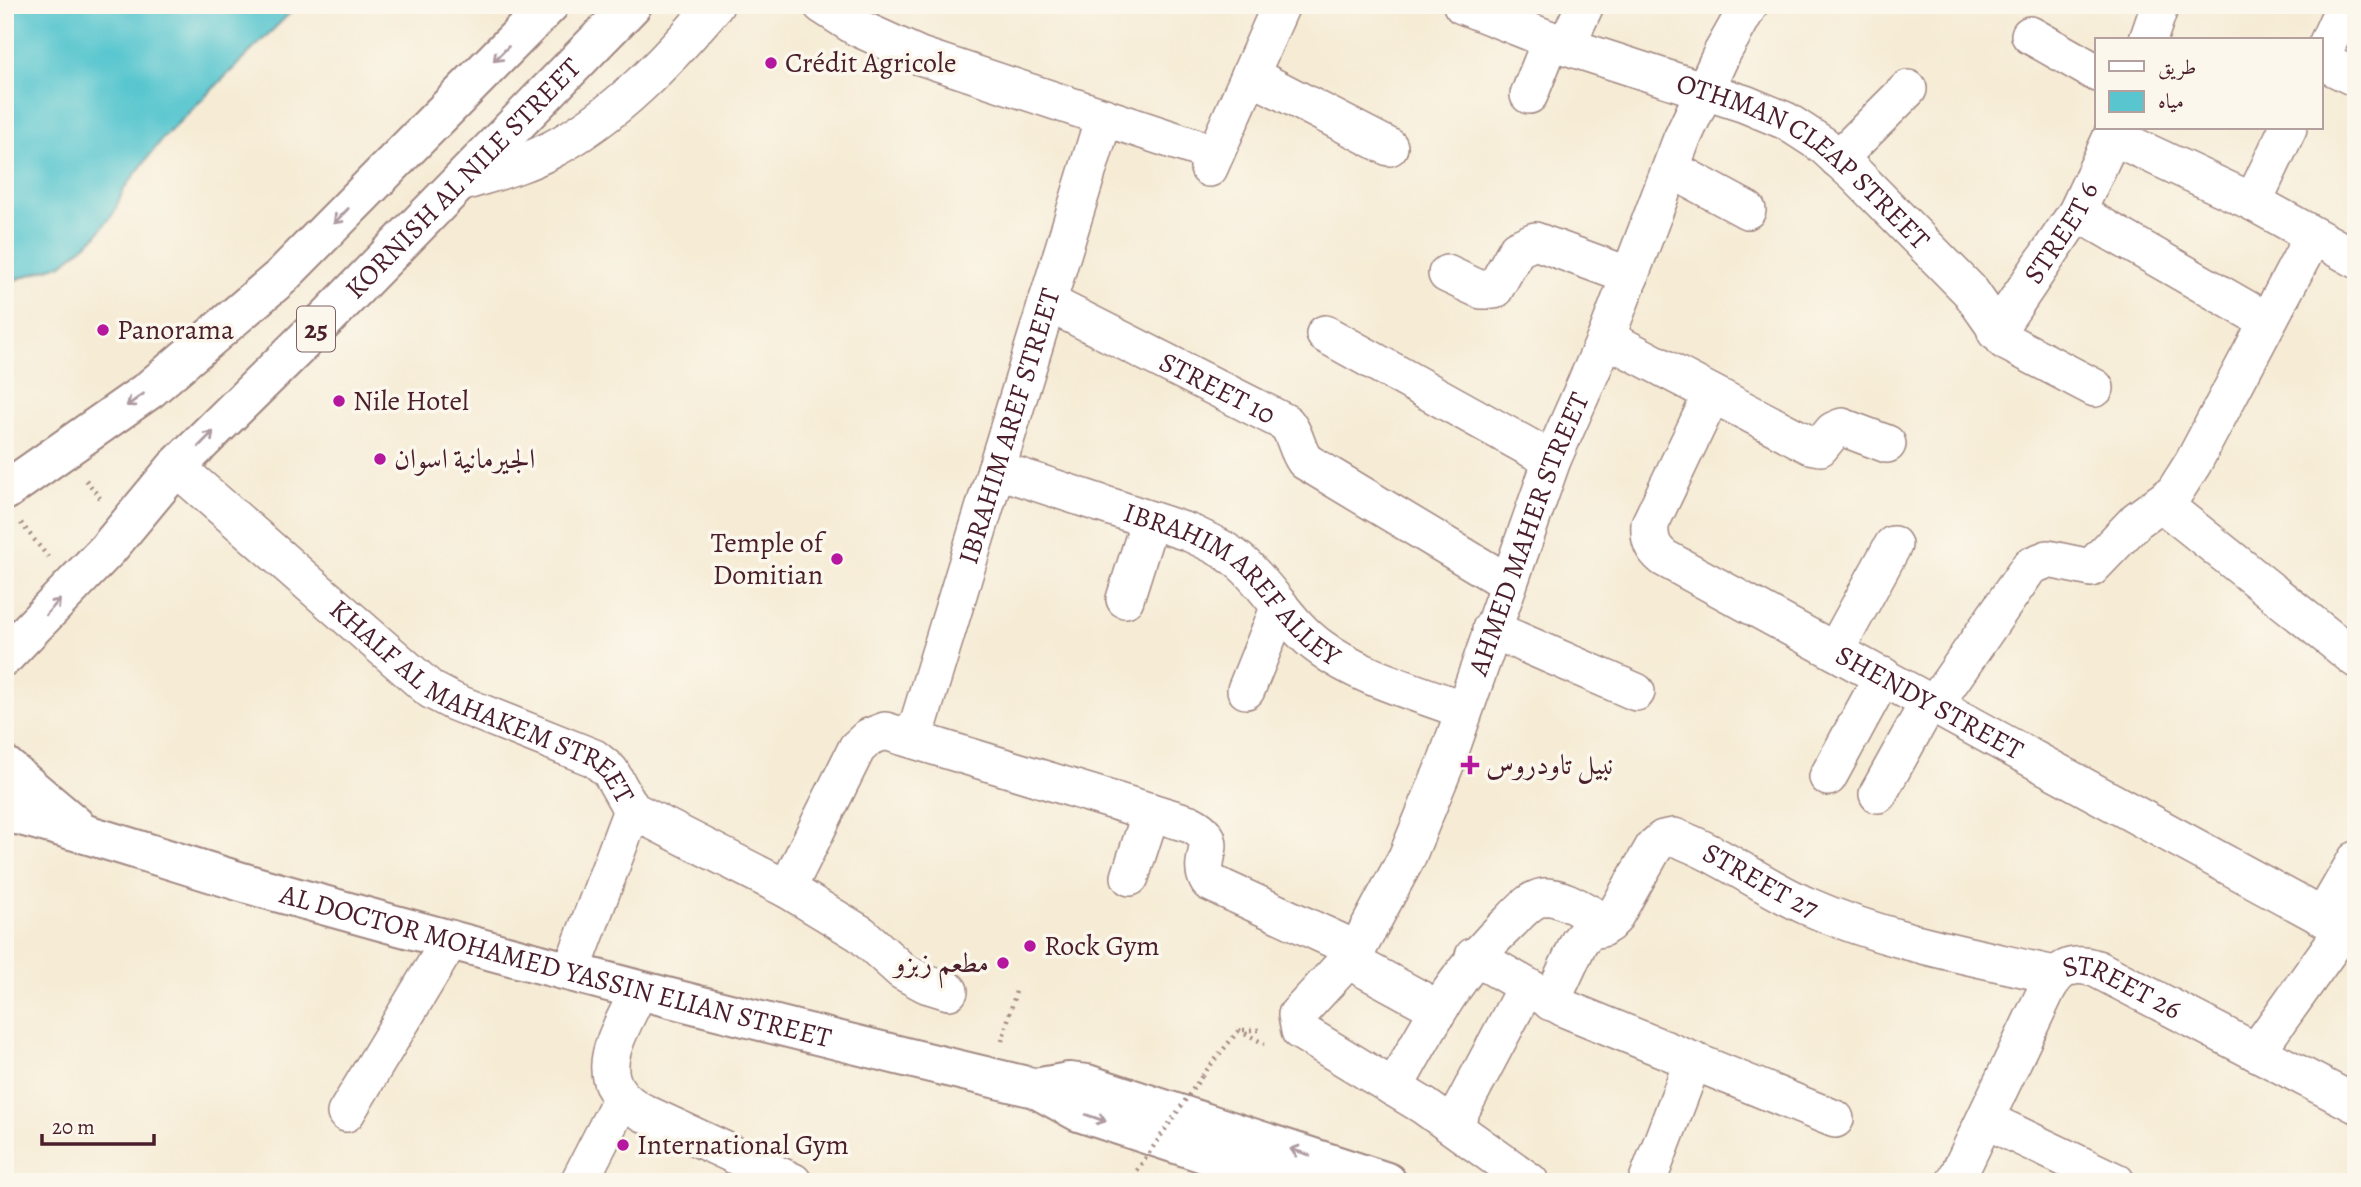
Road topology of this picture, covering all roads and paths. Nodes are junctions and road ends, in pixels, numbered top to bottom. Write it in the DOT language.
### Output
graph roads {
  1 [pos="549,5"];
  2 [pos="632,5"];
  3 [pos="715,5"];
  4 [pos="822,5"];
  5 [pos="1280,5"];
  6 [pos="1462,5"];
  7 [pos="1586,5"];
  8 [pos="1749,5"];
  9 [pos="2160,5"];
  10 [pos="2345,5"];
  11 [pos="2030,35"];
  12 [pos="2149,38"];
  13 [pos="1558,43"];
  14 [pos="2322,58"];
  15 [pos="2322,61"];
  16 [pos="2095,72"];
  17 [pos="1250,75"];
  18 [pos="2356,78"];
  19 [pos="1908,89"];
  20 [pos="1704,92"];
  21 [pos="1529,95"];
  22 [pos="1104,117"];
  23 [pos="2287,130"];
  24 [pos="2114,132"];
  25 [pos="1389,147"];
  26 [pos="1838,159"];
  27 [pos="1671,169"];
  28 [pos="458,184"];
  29 [pos="2253,202"];
  30 [pos="1747,210"];
  31 [pos="2077,212"];
  32 [pos="2313,236"];
  33 [pos="2356,259"];
  34 [pos="1447,274"];
  35 [pos="1630,276"];
  36 [pos="1047,302"];
  37 [pos="2267,321"];
  38 [pos="1996,332"];
  39 [pos="1325,334"];
  40 [pos="1606,338"];
  41 [pos="2095,388"];
  42 [pos="1712,394"];
  43 [pos="1887,444"];
  44 [pos="64,452"];
  45 [pos="1552,460"];
  46 [pos="176,467"];
  47 [pos="996,469"];
  48 [pos="9,502"];
  49 [pos="2161,503"];
  50 [pos="1150,520"];
  51 [pos="124,529"];
  52 [pos="1893,545"];
  53 [pos="1508,583"];
  54 [pos="72,588"];
  55 [pos="1125,599"];
  56 [pos="1280,606"];
  57 [pos="1491,629"];
  58 [pos="1835,651"];
  59 [pos="5,656"];
  60 [pos="2356,659"];
  61 [pos="1883,676"];
  62 [pos="1246,690"];
  63 [pos="1636,692"];
  64 [pos="1931,703"];
  65 [pos="1463,710"];
  66 [pos="914,738"];
  67 [pos="5,766"];
  68 [pos="1828,777"];
  69 [pos="1878,794"];
  70 [pos="632,810"];
  71 [pos="5,812"];
  72 [pos="1151,812"];
  73 [pos="82,831"];
  74 [pos="2356,860"];
  75 [pos="1130,877"];
  76 [pos="787,889"];
  77 [pos="1608,924"];
  78 [pos="2341,927"];
  79 [pos="451,939"];
  80 [pos="1352,955"];
  81 [pos="1474,956"];
  82 [pos="571,971"];
  83 [pos="2054,975"];
  84 [pos="1017,988"];
  85 [pos="639,990"];
  86 [pos="949,991"];
  87 [pos="1539,995"];
  88 [pos="1438,1009"];
  89 [pos="1004,1033"];
  90 [pos="1306,1035"];
  91 [pos="2256,1052"];
  92 [pos="1693,1061"];
  93 [pos="1035,1088"];
  94 [pos="1394,1088"];
  95 [pos="622,1098"];
  96 [pos="2356,1104"];
  97 [pos="346,1114"];
  98 [pos="1835,1119"];
  99 [pos="1986,1120"];
  100 [pos="1453,1125"];
  101 [pos="579,1182"];
  102 [pos="793,1182"];
  103 [pos="1129,1182"];
  104 [pos="1292,1182"];
  105 [pos="1387,1182"];
  106 [pos="1531,1182"];
  107 [pos="1647,1182"];
  108 [pos="1955,1182"];
  109 [pos="2116,1182"];
  1 -- 44 [label="main road, KORNISH AL NILE STREET / 25, one-way"];
  2 -- 28 [label="main road, KORNISH AL NILE STREET / 25"];
  3 -- 28 [label="street"];
  4 -- 22 [label="street"];
  5 -- 17 [label="street"];
  6 -- 13 [label="street, OTHMAN CLEAP STREET"];
  7 -- 13 [label="street"];
  8 -- 20 [label="street, AHMED MAHER STREET"];
  9 -- 12 [label="street"];
  10 -- 14 [label="street"];
  11 -- 16 [label="street"];
  13 -- 20 [label="street, OTHMAN CLEAP STREET"];
  13 -- 21 [label="street"];
  15 -- 18 [label="street"];
  17 -- 22 [label="street"];
  17 -- 25 [label="street"];
  19 -- 26 [label="street"];
  20 -- 26 [label="street, OTHMAN CLEAP STREET"];
  20 -- 27 [label="street, AHMED MAHER STREET"];
  22 -- 36 [label="street, IBRAHIM AREF STREET"];
  23 -- 29 [label="street"];
  24 -- 29 [label="street"];
  24 -- 31 [label="street, STREET 6"];
  26 -- 38 [label="street, OTHMAN CLEAP STREET"];
  27 -- 30 [label="street"];
  27 -- 35 [label="street, AHMED MAHER STREET"];
  46 -- 28 [label="main road, KORNISH AL NILE STREET / 25, one-way"];
  29 -- 32 [label="street"];
  31 -- 37 [label="street"];
  31 -- 38 [label="street, STREET 6"];
  32 -- 33 [label="street"];
  32 -- 37 [label="street"];
  34 -- 35 [label="street"];
  35 -- 40 [label="street, AHMED MAHER STREET"];
  36 -- 47 [label="street, IBRAHIM AREF STREET"];
  36 -- 53 [label="street, STREET 10"];
  37 -- 49 [label="street"];
  38 -- 41 [label="street, OTHMAN CLEAP STREET"];
  39 -- 45 [label="street"];
  40 -- 42 [label="street"];
  40 -- 45 [label="street, AHMED MAHER STREET"];
  42 -- 43 [label="street"];
  42 -- 58 [label="street, SHENDY STREET"];
  44 -- 48 [label="main road, KORNISH AL NILE STREET / 25"];
  44 -- 51 [label="path"];
  45 -- 53 [label="street, AHMED MAHER STREET"];
  46 -- 51 [label="main road, KORNISH AL NILE STREET / 25"];
  46 -- 70 [label="street, KHALF AL MAHAKEM STREET"];
  47 -- 50 [label="street, IBRAHIM AREF ALLEY"];
  47 -- 66 [label="street, IBRAHIM AREF STREET"];
  48 -- 54 [label="path"];
  49 -- 60 [label="street"];
  49 -- 64 [label="street"];
  50 -- 55 [label="street"];
  50 -- 56 [label="street, IBRAHIM AREF ALLEY"];
  51 -- 54 [label="main road, KORNISH AL NILE STREET / 25"];
  52 -- 58 [label="street"];
  53 -- 57 [label="street, AHMED MAHER STREET"];
  59 -- 54 [label="main road, KORNISH AL NILE STREET / 25, one-way"];
  56 -- 62 [label="street"];
  56 -- 65 [label="street, IBRAHIM AREF ALLEY"];
  57 -- 63 [label="street"];
  57 -- 65 [label="street, AHMED MAHER STREET"];
  58 -- 61 [label="street, SHENDY STREET"];
  61 -- 64 [label="street, SHENDY STREET"];
  61 -- 68 [label="street"];
  64 -- 69 [label="street"];
  64 -- 78 [label="street, SHENDY STREET"];
  65 -- 80 [label="street, AHMED MAHER STREET"];
  66 -- 72 [label="street"];
  66 -- 76 [label="street"];
  67 -- 73 [label="main road, AL DOCTOR MOHAMED YASSIN ELIAN STREET"];
  70 -- 76 [label="street, KHALF AL MAHAKEM STREET"];
  70 -- 82 [label="street"];
  71 -- 73 [label="main road, AL DOCTOR MOHAMED YASSIN ELIAN STREET"];
  72 -- 75 [label="street"];
  72 -- 80 [label="street"];
  73 -- 79 [label="main road, AL DOCTOR MOHAMED YASSIN ELIAN STREET"];
  74 -- 78 [label="street"];
  76 -- 86 [label="street, KHALF AL MAHAKEM STREET"];
  77 -- 81 [label="street"];
  77 -- 83 [label="street, STREET 27"];
  77 -- 87 [label="street, STREET 27"];
  78 -- 91 [label="street"];
  79 -- 82 [label="main road, AL DOCTOR MOHAMED YASSIN ELIAN STREET"];
  79 -- 97 [label="street"];
  80 -- 88 [label="street"];
  80 -- 90 [label="street, AHMED MAHER STREET"];
  81 -- 87 [label="street"];
  81 -- 88 [label="street"];
  82 -- 85 [label="main road, AL DOCTOR MOHAMED YASSIN ELIAN STREET"];
  83 -- 91 [label="street, STREET 26"];
  83 -- 99 [label="street, STREET 26"];
  84 -- 89 [label="path"];
  85 -- 93 [label="main road, AL DOCTOR MOHAMED YASSIN ELIAN STREET"];
  85 -- 95 [label="street"];
  87 -- 92 [label="street"];
  87 -- 100 [label="street, STREET 27"];
  88 -- 94 [label="street"];
  90 -- 94 [label="street"];
  90 -- 103 [label="path, bridge"];
  91 -- 96 [label="street, STREET 26"];
  92 -- 98 [label="street"];
  92 -- 107 [label="street"];
  93 -- 104 [label="main road, AL DOCTOR MOHAMED YASSIN ELIAN STREET, one-way"];
  105 -- 93 [label="main road, AL DOCTOR MOHAMED YASSIN ELIAN STREET, one-way"];
  94 -- 100 [label="street"];
  95 -- 101 [label="street"];
  95 -- 102 [label="street"];
  99 -- 108 [label="street, STREET 26"];
  99 -- 109 [label="street"];
  100 -- 106 [label="street"];
}
